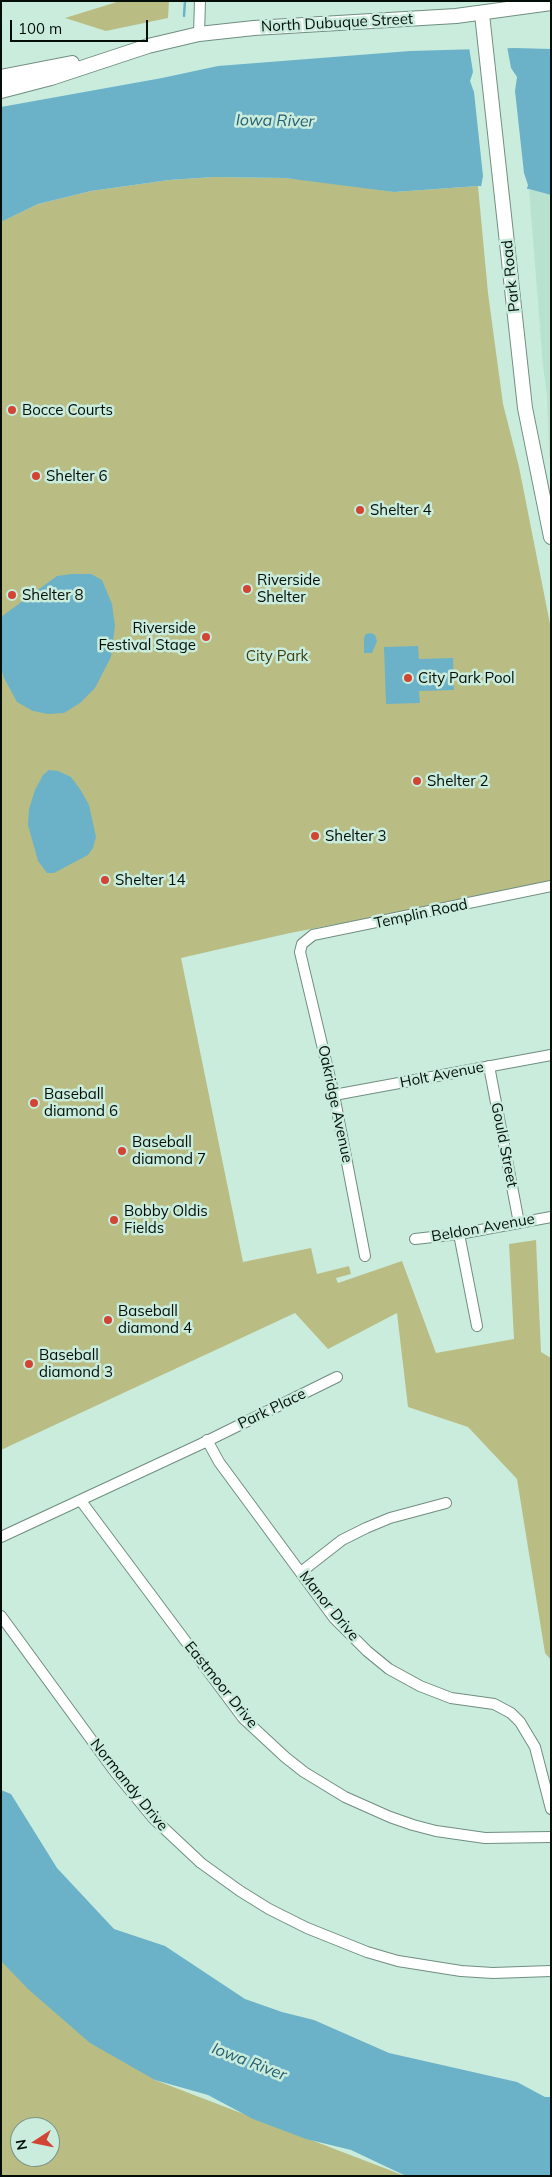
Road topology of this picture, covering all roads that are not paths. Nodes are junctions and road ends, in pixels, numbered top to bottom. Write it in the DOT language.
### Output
graph roads {
  1 [pos="200,1"];
  2 [pos="551,3"];
  3 [pos="482,14"];
  4 [pos="200,34"];
  5 [pos="125,53"];
  6 [pos="1,77"];
  7 [pos="1,91"];
  8 [pos="551,538"];
  9 [pos="551,886"];
  10 [pos="300,952"];
  11 [pos="551,1055"];
  12 [pos="489,1066"];
  13 [pos="334,1095"];
  14 [pos="551,1216"];
  15 [pos="519,1223"];
  16 [pos="459,1234"];
  17 [pos="415,1239"];
  18 [pos="365,1256"];
  19 [pos="477,1326"];
  20 [pos="337,1377"];
  21 [pos="207,1440"];
  22 [pos="81,1501"];
  23 [pos="446,1504"];
  24 [pos="1,1537"];
  25 [pos="301,1572"];
  26 [pos="1,1616"];
  27 [pos="551,1809"];
  28 [pos="551,1836"];
  29 [pos="551,1971"];
  1 -- 4 [label="street"];
  2 -- 3 [label="main road, North Dubuque Street"];
  3 -- 4 [label="main road, North Dubuque Street"];
  3 -- 8 [label="main road, Park Road"];
  4 -- 5 [label="main road, North Dubuque Street"];
  5 -- 6 [label="main road, North Dubuque Street"];
  5 -- 7 [label="main road, North Dubuque Street"];
  9 -- 10 [label="street, Templin Road"];
  10 -- 13 [label="street, Oakridge Avenue"];
  11 -- 12 [label="street, Holt Avenue"];
  12 -- 13 [label="street, Holt Avenue"];
  12 -- 15 [label="street, Gould Street"];
  13 -- 18 [label="street, Oakridge Avenue"];
  14 -- 15 [label="street, Beldon Avenue"];
  15 -- 16 [label="street, Beldon Avenue"];
  16 -- 17 [label="street, Beldon Avenue"];
  16 -- 19 [label="street"];
  20 -- 21 [label="street, Park Place"];
  21 -- 22 [label="street"];
  21 -- 25 [label="street, Manor Drive"];
  22 -- 24 [label="street"];
  22 -- 28 [label="street, Eastmoor Drive"];
  23 -- 25 [label="street"];
  25 -- 27 [label="street, Manor Drive"];
  26 -- 29 [label="street, Normandy Drive"];
}
